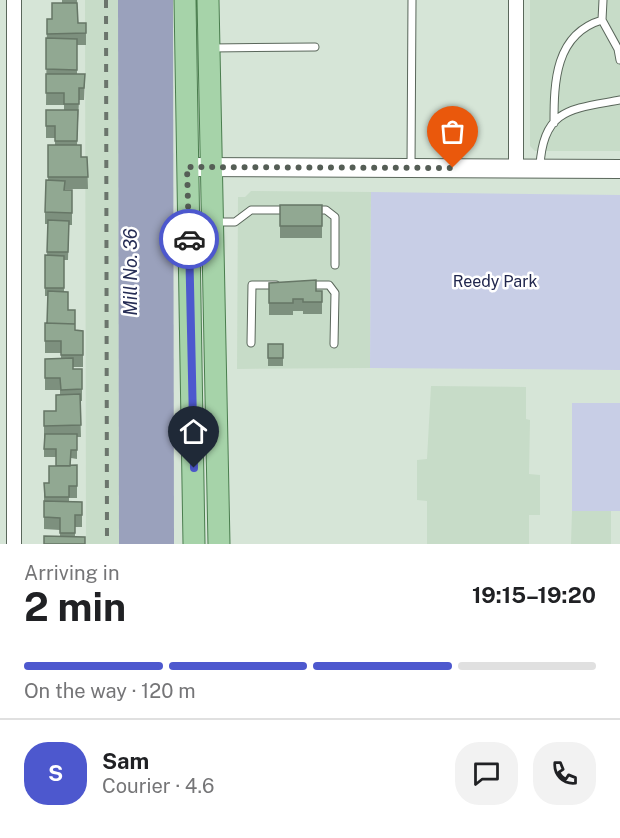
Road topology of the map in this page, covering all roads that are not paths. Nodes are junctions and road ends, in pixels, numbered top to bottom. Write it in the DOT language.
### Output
graph roads {
  1 [pos="14,0"];
  2 [pos="185,0"];
  3 [pos="208,0"];
  4 [pos="412,0"];
  5 [pos="516,0"];
  6 [pos="603,0"];
  7 [pos="602,20"];
  8 [pos="315,47"];
  9 [pos="208,48"];
  10 [pos="620,60"];
  11 [pos="620,100"];
  12 [pos="554,123"];
  13 [pos="6,160"];
  14 [pos="187,167"];
  15 [pos="210,167"];
  16 [pos="411,168"];
  17 [pos="516,169"];
  18 [pos="539,169"];
  19 [pos="620,169"];
  20 [pos="294,210"];
  21 [pos="304,210"];
  22 [pos="212,222"];
  23 [pos="335,265"];
  24 [pos="285,285"];
  25 [pos="296,285"];
  26 [pos="251,343"];
  27 [pos="334,344"];
  28 [pos="194,468"];
  29 [pos="7,520"];
  30 [pos="14,544"];
  31 [pos="194,544"];
  32 [pos="206,544"];
  33 [pos="219,544"];
  1 -- 13 [label="street"];
  2 -- 14 [label="main road"];
  3 -- 9 [label="main road"];
  4 -- 16 [label="lane"];
  5 -- 17 [label="street"];
  6 -- 7 [label="lane"];
  7 -- 10 [label="lane"];
  7 -- 12 [label="lane"];
  8 -- 9 [label="lane"];
  9 -- 15 [label="main road"];
  11 -- 12 [label="lane"];
  12 -- 18 [label="lane"];
  13 -- 29 [label="street"];
  14 -- 15 [label="street"];
  14 -- 28 [label="main road"];
  15 -- 16 [label="street"];
  15 -- 22 [label="main road"];
  16 -- 17 [label="street"];
  17 -- 18 [label="street"];
  18 -- 19 [label="street"];
  20 -- 22 [label="lane"];
  21 -- 23 [label="lane"];
  22 -- 33 [label="main road"];
  24 -- 26 [label="lane"];
  25 -- 27 [label="lane"];
  28 -- 31 [label="main road"];
  28 -- 32 [label="main road"];
  29 -- 30 [label="street"];
}
